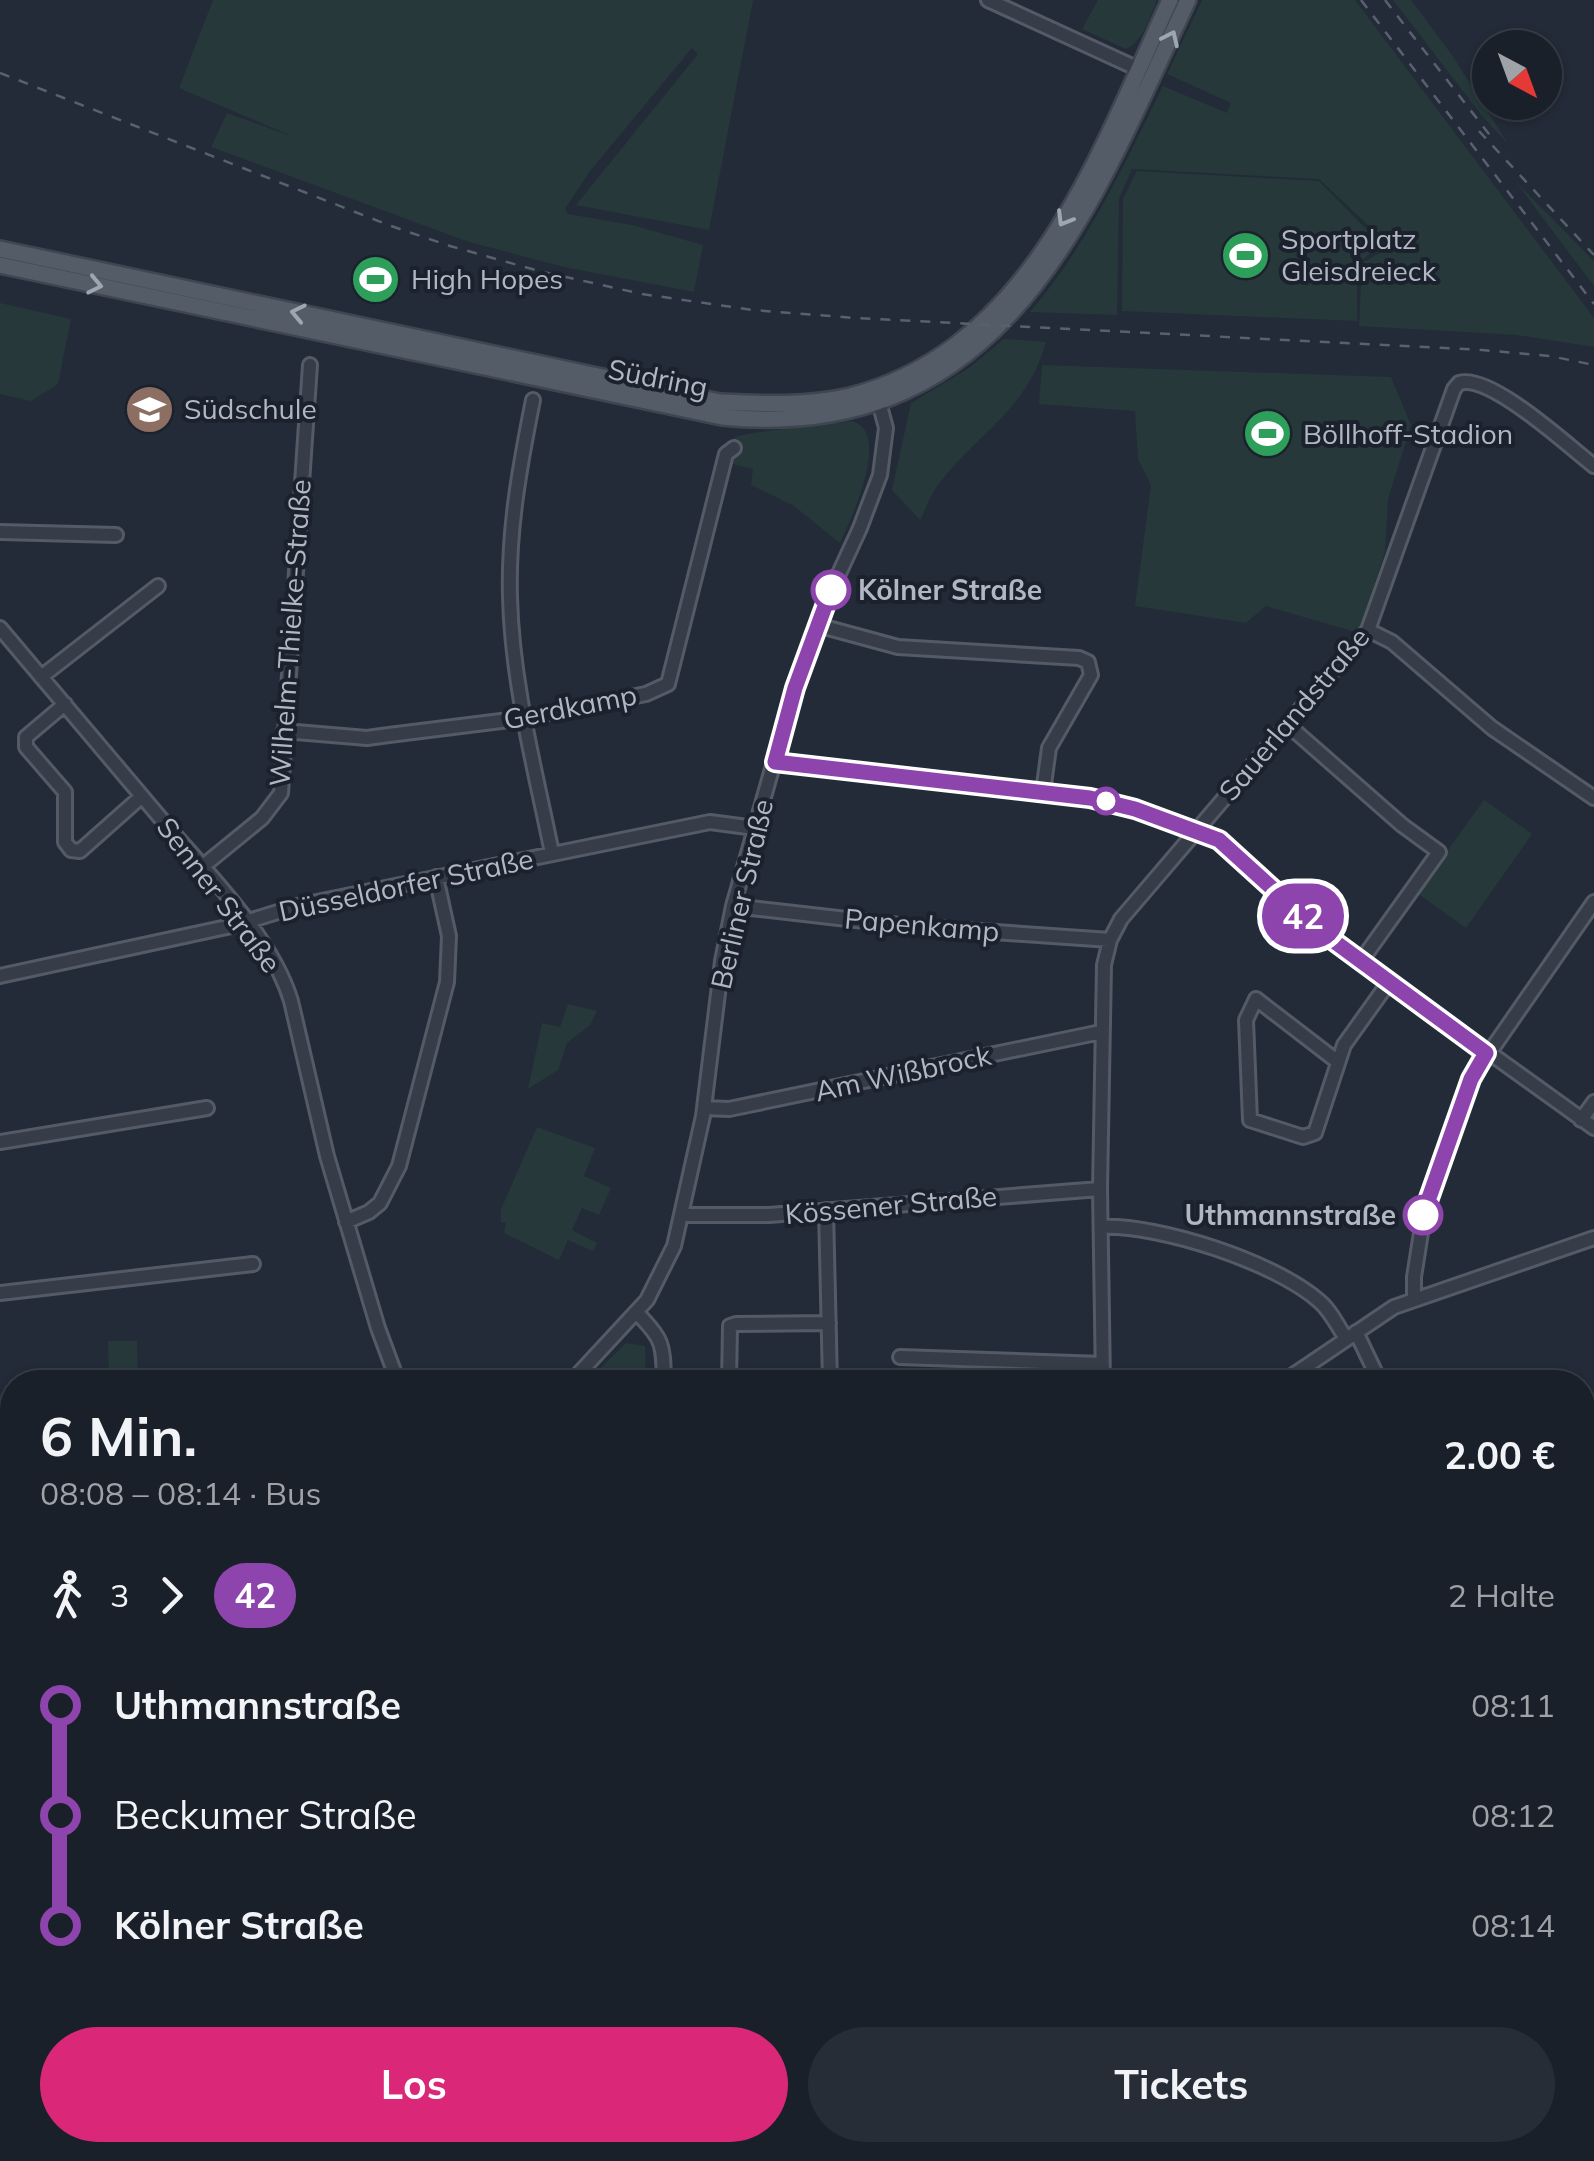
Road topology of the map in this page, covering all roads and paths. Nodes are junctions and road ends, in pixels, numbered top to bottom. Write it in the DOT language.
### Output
graph roads {
  1 [pos="988,0"];
  2 [pos="1170,0"];
  3 [pos="1188,0"];
  4 [pos="1146,72"];
  5 [pos="0,250"];
  6 [pos="0,265"];
  7 [pos="310,366"];
  8 [pos="877,394"];
  9 [pos="533,400"];
  10 [pos="734,448"];
  11 [pos="1594,466"];
  12 [pos="0,532"];
  13 [pos="116,535"];
  14 [pos="158,586"];
  15 [pos="817,626"];
  16 [pos="0,628"];
  17 [pos="1368,630"];
  18 [pos="41,676"];
  19 [pos="64,704"];
  20 [pos="525,718"];
  21 [pos="1288,725"];
  22 [pos="284,731"];
  23 [pos="775,762"];
  24 [pos="1043,792"];
  25 [pos="142,796"];
  26 [pos="1594,798"];
  27 [pos="755,828"];
  28 [pos="1197,830"];
  29 [pos="552,854"];
  30 [pos="202,866"];
  31 [pos="436,877"];
  32 [pos="1594,902"];
  33 [pos="734,906"];
  34 [pos="246,922"];
  35 [pos="1110,940"];
  36 [pos="1361,961"];
  37 [pos="0,976"];
  38 [pos="1389,982"];
  39 [pos="1101,1032"];
  40 [pos="1486,1053"];
  41 [pos="1338,1062"];
  42 [pos="1594,1102"];
  43 [pos="208,1108"];
  44 [pos="704,1108"];
  45 [pos="1581,1120"];
  46 [pos="1594,1128"];
  47 [pos="0,1142"];
  48 [pos="1100,1189"];
  49 [pos="826,1210"];
  50 [pos="682,1215"];
  51 [pos="346,1222"];
  52 [pos="1100,1226"];
  53 [pos="1594,1238"];
  54 [pos="253,1264"];
  55 [pos="0,1294"];
  56 [pos="1414,1298"];
  57 [pos="637,1313"];
  58 [pos="829,1323"];
  59 [pos="1351,1335"];
  60 [pos="900,1357"];
  61 [pos="1102,1364"];
  62 [pos="394,1370"];
  63 [pos="582,1370"];
  64 [pos="663,1370"];
  65 [pos="729,1370"];
  66 [pos="830,1370"];
  67 [pos="1102,1370"];
  68 [pos="1300,1370"];
  69 [pos="1373,1370"];
  1 -- 4 [label="street"];
  2 -- 4 [label="main road, Südring"];
  4 -- 3 [label="main road, Südring, one-way"];
  4 -- 8 [label="main road, Südring"];
  8 -- 5 [label="main road, Südring, one-way"];
  6 -- 8 [label="main road, Südring, one-way"];
  7 -- 22 [label="street, Wilhelm-Thielke-Straße"];
  8 -- 15 [label="street, Berliner Straße"];
  9 -- 20 [label="street"];
  10 -- 20 [label="street, Gerdkamp"];
  11 -- 17 [label="street, Sauerlandstraße"];
  12 -- 13 [label="street"];
  14 -- 18 [label="street"];
  15 -- 23 [label="street, Berliner Straße"];
  15 -- 24 [label="street"];
  16 -- 18 [label="street, Senner Straße"];
  17 -- 21 [label="street, Sauerlandstraße"];
  17 -- 26 [label="street"];
  18 -- 19 [label="street, Senner Straße"];
  19 -- 25 [label="street, Senner Straße"];
  19 -- 25 [label="street"];
  20 -- 22 [label="street, Gerdkamp"];
  20 -- 29 [label="street"];
  21 -- 28 [label="street, Sauerlandstraße"];
  21 -- 36 [label="street"];
  22 -- 30 [label="street, Wilhelm-Thielke-Straße"];
  23 -- 24 [label="street"];
  23 -- 27 [label="street, Berliner Straße"];
  24 -- 28 [label="street"];
  25 -- 30 [label="street, Senner Straße"];
  27 -- 29 [label="street, Düsseldorfer Straße"];
  27 -- 33 [label="street, Berliner Straße"];
  28 -- 35 [label="street, Sauerlandstraße"];
  28 -- 36 [label="street"];
  29 -- 31 [label="street, Düsseldorfer Straße"];
  30 -- 34 [label="street, Senner Straße"];
  31 -- 34 [label="street, Düsseldorfer Straße"];
  31 -- 51 [label="street"];
  32 -- 40 [label="street"];
  33 -- 35 [label="street, Papenkamp"];
  33 -- 44 [label="street, Berliner Straße"];
  34 -- 37 [label="street, Düsseldorfer Straße"];
  34 -- 51 [label="street, Senner Straße"];
  35 -- 39 [label="street, Sauerlandstraße"];
  36 -- 38 [label="street"];
  38 -- 40 [label="street"];
  38 -- 41 [label="street"];
  39 -- 44 [label="street, Am Wißbrock"];
  39 -- 48 [label="street, Sauerlandstraße"];
  40 -- 45 [label="street"];
  40 -- 56 [label="street"];
  41 -- 41 [label="street"];
  42 -- 45 [label="street"];
  43 -- 47 [label="street"];
  44 -- 50 [label="street, Berliner Straße"];
  45 -- 46 [label="street"];
  48 -- 49 [label="street, Kössener Straße"];
  48 -- 52 [label="street, Sauerlandstraße"];
  49 -- 50 [label="street, Kössener Straße"];
  49 -- 58 [label="street"];
  50 -- 57 [label="street, Berliner Straße"];
  51 -- 62 [label="street, Senner Straße"];
  52 -- 59 [label="street"];
  52 -- 61 [label="street, Sauerlandstraße"];
  53 -- 56 [label="street"];
  54 -- 55 [label="street"];
  56 -- 59 [label="street"];
  57 -- 63 [label="street, Berliner Straße"];
  57 -- 64 [label="street"];
  58 -- 65 [label="street"];
  58 -- 66 [label="street"];
  59 -- 68 [label="street"];
  59 -- 69 [label="street"];
  60 -- 61 [label="street"];
  61 -- 67 [label="street, Sauerlandstraße"];
}
